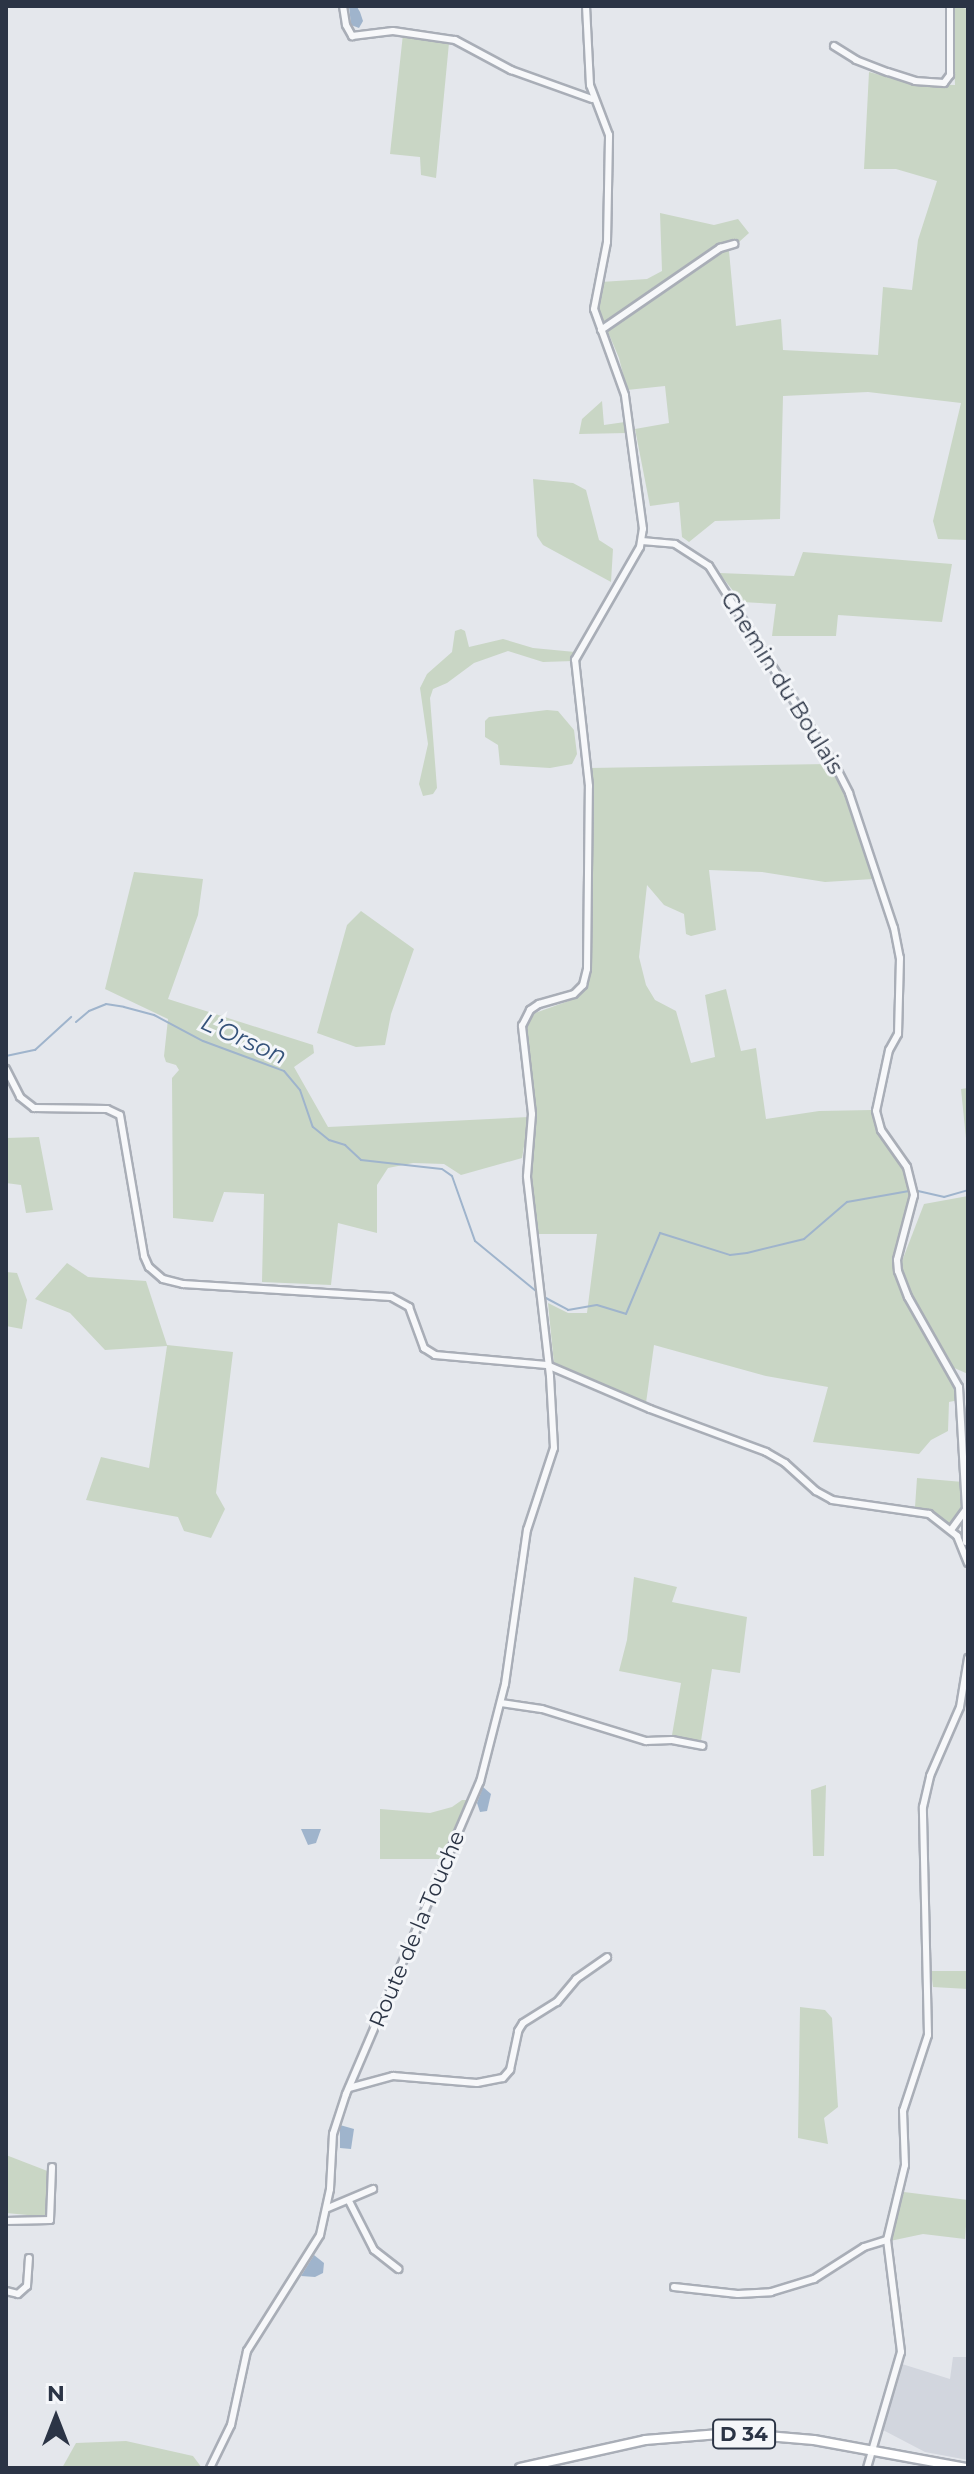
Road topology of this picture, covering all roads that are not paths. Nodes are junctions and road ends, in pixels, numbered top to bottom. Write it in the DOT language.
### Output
graph roads {
  1 [pos="343,6"];
  2 [pos="586,6"];
  3 [pos="950,6"];
  4 [pos="834,46"];
  5 [pos="592,99"];
  6 [pos="734,244"];
  7 [pos="601,330"];
  8 [pos="642,541"];
  9 [pos="6,1069"];
  10 [pos="549,1367"];
  11 [pos="966,1509"];
  12 [pos="951,1530"];
  13 [pos="965,1542"];
  14 [pos="968,1563"];
  15 [pos="968,1658"];
  16 [pos="501,1703"];
  17 [pos="960,1707"];
  18 [pos="968,1709"];
  19 [pos="702,1746"];
  20 [pos="607,1957"];
  21 [pos="349,2088"];
  22 [pos="52,2167"];
  23 [pos="373,2189"];
  24 [pos="349,2201"];
  25 [pos="328,2208"];
  26 [pos="6,2221"];
  27 [pos="887,2240"];
  28 [pos="29,2258"];
  29 [pos="398,2269"];
  30 [pos="674,2287"];
  31 [pos="6,2291"];
  32 [pos="871,2449"];
  33 [pos="210,2468"];
  34 [pos="520,2468"];
  35 [pos="867,2468"];
  36 [pos="967,2468"];
  1 -- 5 [label="street"];
  2 -- 5 [label="street"];
  3 -- 4 [label="street"];
  5 -- 7 [label="street"];
  6 -- 7 [label="street"];
  7 -- 8 [label="street"];
  8 -- 10 [label="street, Route de la Touche"];
  8 -- 11 [label="street, Chemin du Boulais"];
  9 -- 10 [label="street"];
  10 -- 12 [label="street"];
  10 -- 16 [label="street, Route de la Touche"];
  11 -- 12 [label="street"];
  11 -- 13 [label="street"];
  12 -- 13 [label="street"];
  13 -- 14 [label="street"];
  15 -- 17 [label="street"];
  16 -- 19 [label="street"];
  16 -- 21 [label="street, Route de la Touche"];
  17 -- 18 [label="street"];
  17 -- 27 [label="street"];
  20 -- 21 [label="street"];
  21 -- 25 [label="street, Route de la Touche"];
  22 -- 26 [label="street"];
  23 -- 24 [label="street"];
  24 -- 25 [label="street"];
  24 -- 29 [label="street"];
  25 -- 33 [label="street, Route de la Touche"];
  27 -- 30 [label="street"];
  27 -- 32 [label="street"];
  28 -- 31 [label="street"];
  32 -- 34 [label="main road, D 34"];
  32 -- 35 [label="street"];
  32 -- 36 [label="main road, D 34"];
}
